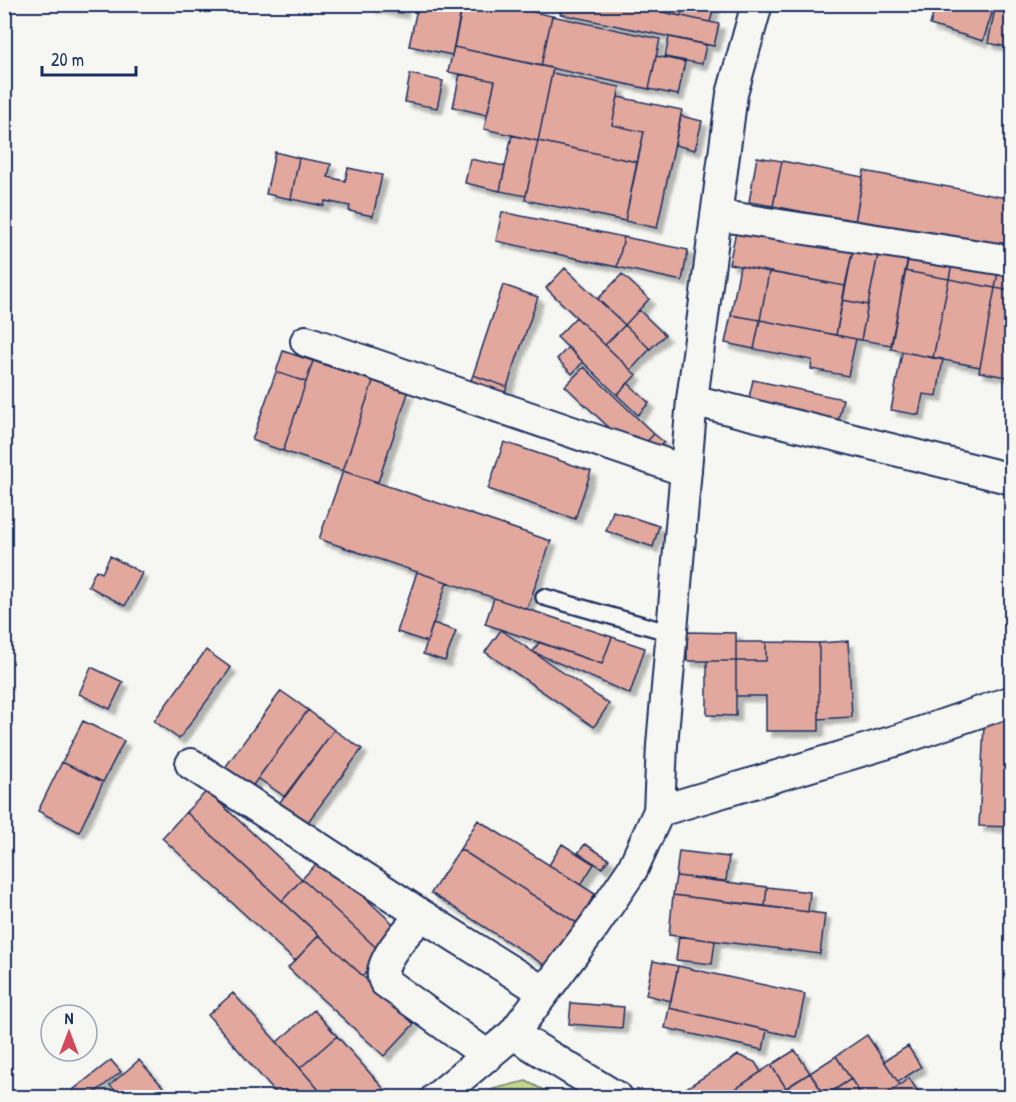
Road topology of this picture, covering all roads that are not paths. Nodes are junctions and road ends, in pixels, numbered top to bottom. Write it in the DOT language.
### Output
graph roads {
  1 [pos="757,4"];
  2 [pos="716,215"];
  3 [pos="1011,261"];
  4 [pos="306,341"];
  5 [pos="692,400"];
  6 [pos="686,471"];
  7 [pos="1011,479"];
  8 [pos="544,597"];
  9 [pos="671,633"];
  10 [pos="1011,701"];
  11 [pos="191,764"];
  12 [pos="659,811"];
  13 [pos="423,916"];
  14 [pos="544,992"];
  15 [pos="513,1034"];
  16 [pos="488,1056"];
  17 [pos="436,1098"];
  18 [pos="618,1098"];
  1 -- 2 [label="street"];
  2 -- 3 [label="street"];
  2 -- 5 [label="street"];
  4 -- 6 [label="street"];
  5 -- 6 [label="street"];
  5 -- 7 [label="street"];
  6 -- 9 [label="street"];
  8 -- 9 [label="lane"];
  9 -- 12 [label="street"];
  10 -- 12 [label="street"];
  11 -- 13 [label="street"];
  12 -- 14 [label="street"];
  13 -- 14 [label="street"];
  13 -- 16 [label="street"];
  14 -- 15 [label="street"];
  15 -- 16 [label="street"];
  15 -- 18 [label="street"];
  16 -- 17 [label="street"];
}
